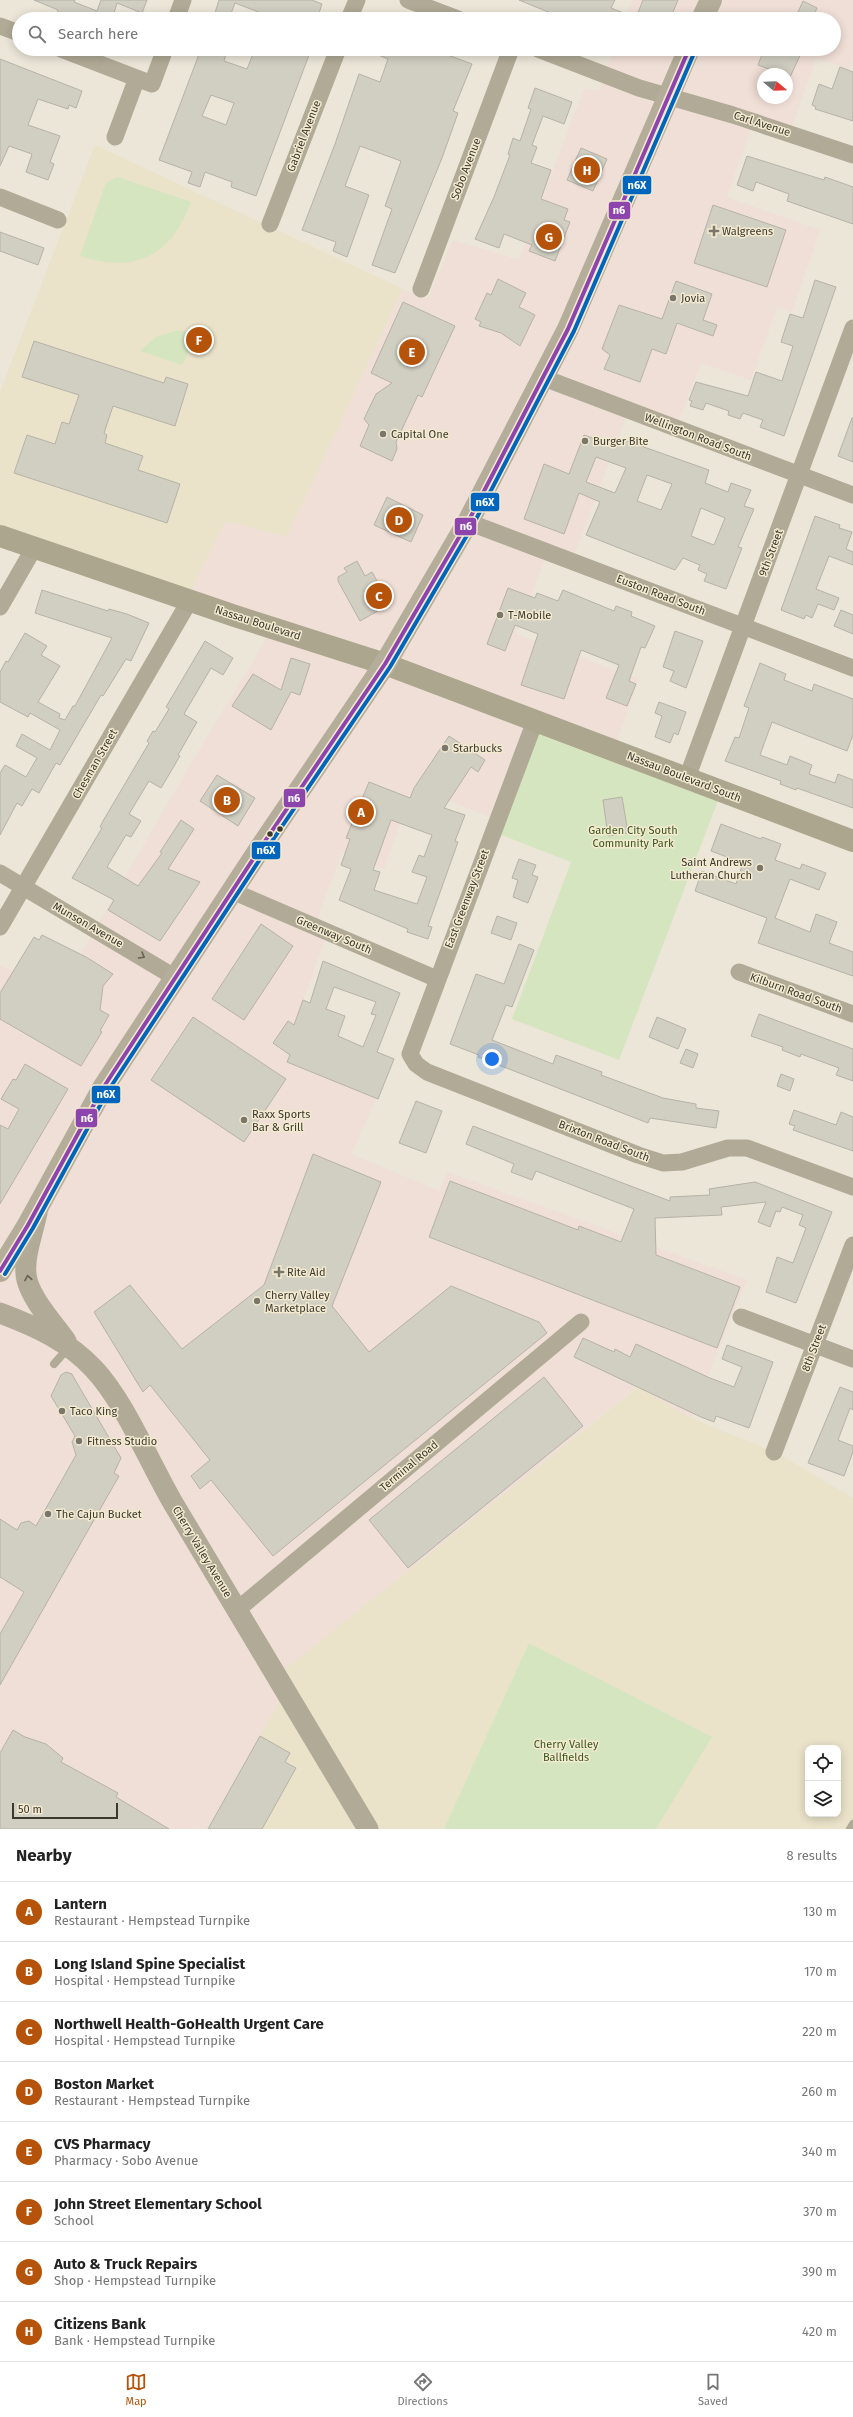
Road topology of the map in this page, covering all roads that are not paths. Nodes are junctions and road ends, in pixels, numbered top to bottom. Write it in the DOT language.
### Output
graph roads {
  1 [pos="183,0"];
  2 [pos="357,0"];
  3 [pos="408,0"];
  4 [pos="711,0"];
  5 [pos="179,12"];
  6 [pos="352,12"];
  7 [pos="440,12"];
  8 [pos="705,12"];
  9 [pos="0,26"];
  10 [pos="12,30"];
  11 [pos="79,56"];
  12 [pos="161,56"];
  13 [pos="335,56"];
  14 [pos="508,56"];
  15 [pos="556,56"];
  16 [pos="686,56"];
  17 [pos="145,81"];
  18 [pos="669,95"];
  19 [pos="115,137"];
  20 [pos="853,155"];
  21 [pos="0,197"];
  22 [pos="58,220"];
  23 [pos="270,224"];
  24 [pos="421,289"];
  25 [pos="853,328"];
  26 [pos="544,378"];
  27 [pos="800,475"];
  28 [pos="853,495"];
  29 [pos="468,522"];
  30 [pos="0,536"];
  31 [pos="34,548"];
  32 [pos="190,600"];
  33 [pos="0,607"];
  34 [pos="743,626"];
  35 [pos="385,664"];
  36 [pos="853,668"];
  37 [pos="515,713"];
  38 [pos="535,721"];
  39 [pos="687,778"];
  40 [pos="853,841"];
  41 [pos="0,874"];
  42 [pos="23,887"];
  43 [pos="232,891"];
  44 [pos="0,928"];
  45 [pos="739,972"];
  46 [pos="176,978"];
  47 [pos="437,979"];
  48 [pos="853,1014"];
  49 [pos="426,1072"];
  50 [pos="853,1187"];
  51 [pos="39,1206"];
  52 [pos="853,1245"];
  53 [pos="0,1271"];
  54 [pos="0,1313"];
  55 [pos="740,1317"];
  56 [pos="582,1322"];
  57 [pos="815,1345"];
  58 [pos="69,1346"];
  59 [pos="853,1359"];
  60 [pos="54,1364"];
  61 [pos="774,1452"];
  62 [pos="237,1610"];
  63 [pos="853,1824"];
  64 [pos="368,1829"];
  65 [pos="850,1829"];
  1 -- 5 [label="street"];
  2 -- 6 [label="street"];
  3 -- 7 [label="street"];
  4 -- 8 [label="main road"];
  9 -- 10 [label="street"];
  11 -- 17 [label="street"];
  12 -- 17 [label="street"];
  13 -- 23 [label="street, Gabriel Avenue"];
  14 -- 24 [label="street, Sobo Avenue"];
  15 -- 18 [label="street, Carl Avenue"];
  16 -- 18 [label="main road"];
  17 -- 19 [label="street"];
  18 -- 20 [label="street, Carl Avenue"];
  18 -- 26 [label="main road"];
  21 -- 22 [label="street"];
  25 -- 27 [label="street, 9th Street"];
  26 -- 27 [label="street, Wellington Road South"];
  26 -- 29 [label="main road"];
  27 -- 28 [label="street, Wellington Road South"];
  27 -- 34 [label="street, 9th Street"];
  29 -- 34 [label="street, Euston Road South"];
  29 -- 35 [label="main road"];
  30 -- 31 [label="main road, Nassau Boulevard"];
  31 -- 32 [label="main road, Nassau Boulevard"];
  31 -- 33 [label="street"];
  32 -- 35 [label="main road, Nassau Boulevard"];
  32 -- 42 [label="street, Chesman Street"];
  34 -- 36 [label="street, Euston Road South"];
  34 -- 39 [label="street, 9th Street"];
  35 -- 37 [label="main road, Nassau Boulevard"];
  35 -- 43 [label="main road"];
  37 -- 38 [label="main road, Nassau Boulevard South"];
  38 -- 39 [label="main road, Nassau Boulevard South"];
  38 -- 47 [label="street, East Greenway Street"];
  39 -- 40 [label="main road, Nassau Boulevard South"];
  41 -- 42 [label="street, Munson Avenue"];
  42 -- 44 [label="street, Chesman Street"];
  42 -- 46 [label="street, Munson Avenue, one-way"];
  43 -- 46 [label="main road"];
  43 -- 47 [label="street, Greenway South"];
  45 -- 48 [label="street, Kilburn Road South"];
  46 -- 51 [label="main road"];
  47 -- 49 [label="street, East Greenway Street"];
  49 -- 50 [label="street, Brixton Road South"];
  51 -- 53 [label="main road"];
  58 -- 51 [label="street, one-way"];
  52 -- 57 [label="street, 8th Street"];
  54 -- 58 [label="street, Cherry Valley Avenue"];
  55 -- 57 [label="street"];
  56 -- 62 [label="street, Terminal Road"];
  57 -- 59 [label="street"];
  57 -- 61 [label="street, 8th Street"];
  58 -- 60 [label="lane"];
  58 -- 62 [label="street, Cherry Valley Avenue"];
  62 -- 64 [label="street, Cherry Valley Avenue"];
  63 -- 65 [label="lane"];
}
